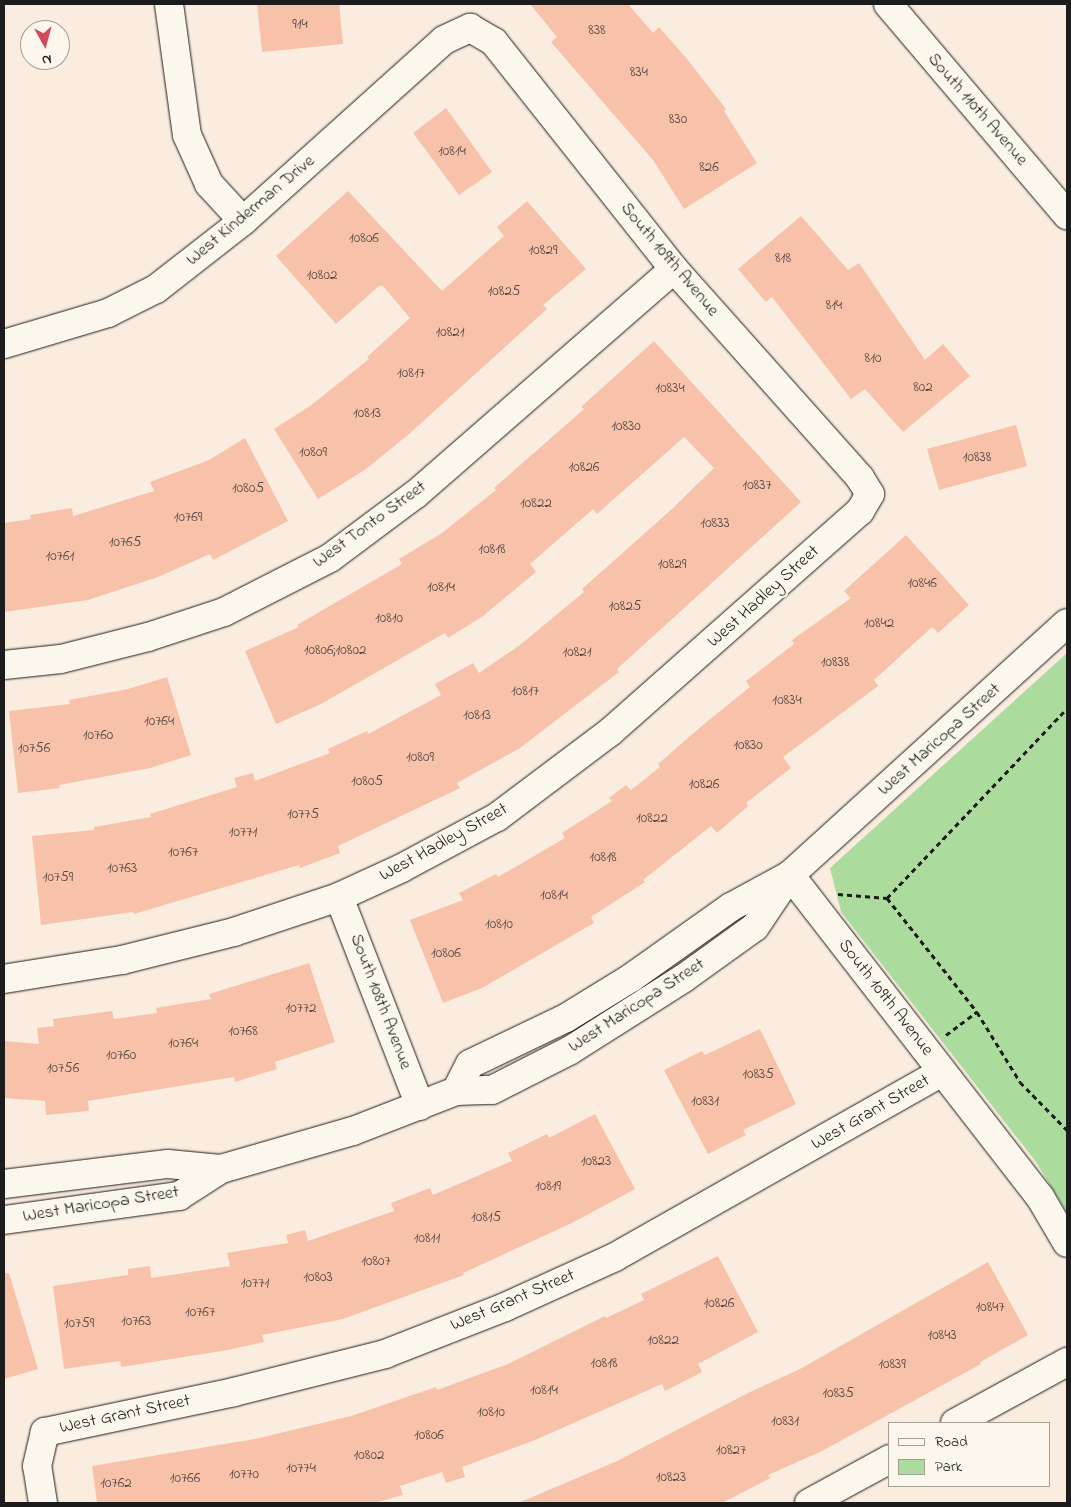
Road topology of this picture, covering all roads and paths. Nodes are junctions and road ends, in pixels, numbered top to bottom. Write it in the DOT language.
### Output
graph roads {
  1 [pos="169,4"];
  2 [pos="901,8"];
  3 [pos="470,28"];
  4 [pos="1067,215"];
  5 [pos="243,221"];
  6 [pos="674,269"];
  7 [pos="4,344"];
  8 [pos="870,494"];
  9 [pos="1067,623"];
  10 [pos="4,665"];
  11 [pos="1067,708"];
  12 [pos="796,883"];
  13 [pos="340,897"];
  14 [pos="888,898"];
  15 [pos="4,979"];
  16 [pos="978,1012"];
  17 [pos="925,1050"];
  18 [pos="942,1072"];
  19 [pos="420,1106"];
  20 [pos="1067,1130"];
  21 [pos="221,1169"];
  22 [pos="4,1184"];
  23 [pos="4,1220"];
  24 [pos="1067,1243"];
  25 [pos="1067,1362"];
  26 [pos="957,1422"];
  27 [pos="888,1460"];
  28 [pos="43,1503"];
  29 [pos="809,1503"];
  1 -- 5 [label="street"];
  2 -- 4 [label="street, South 110th Avenue"];
  3 -- 5 [label="street, West Kinderman Drive"];
  3 -- 6 [label="street, South 109th Avenue"];
  5 -- 7 [label="street, West Kinderman Drive"];
  6 -- 8 [label="street, South 109th Avenue"];
  6 -- 10 [label="street, West Tonto Street"];
  8 -- 13 [label="street, West Hadley Street"];
  9 -- 12 [label="street, West Maricopa Street"];
  11 -- 14 [label="path"];
  12 -- 14 [label="path"];
  12 -- 17 [label="street, South 109th Avenue"];
  12 -- 19 [label="street, West Maricopa Street"];
  13 -- 15 [label="street, West Hadley Street"];
  13 -- 19 [label="street, South 108th Avenue"];
  14 -- 16 [label="path"];
  16 -- 17 [label="path"];
  16 -- 20 [label="path"];
  17 -- 18 [label="street, South 109th Avenue"];
  18 -- 24 [label="street, South 109th Avenue"];
  18 -- 28 [label="street, West Grant Street"];
  19 -- 21 [label="street, West Maricopa Street"];
  21 -- 22 [label="street, West Maricopa Street"];
  21 -- 23 [label="street, West Maricopa Street"];
  25 -- 26 [label="street"];
  27 -- 29 [label="street"];
}
